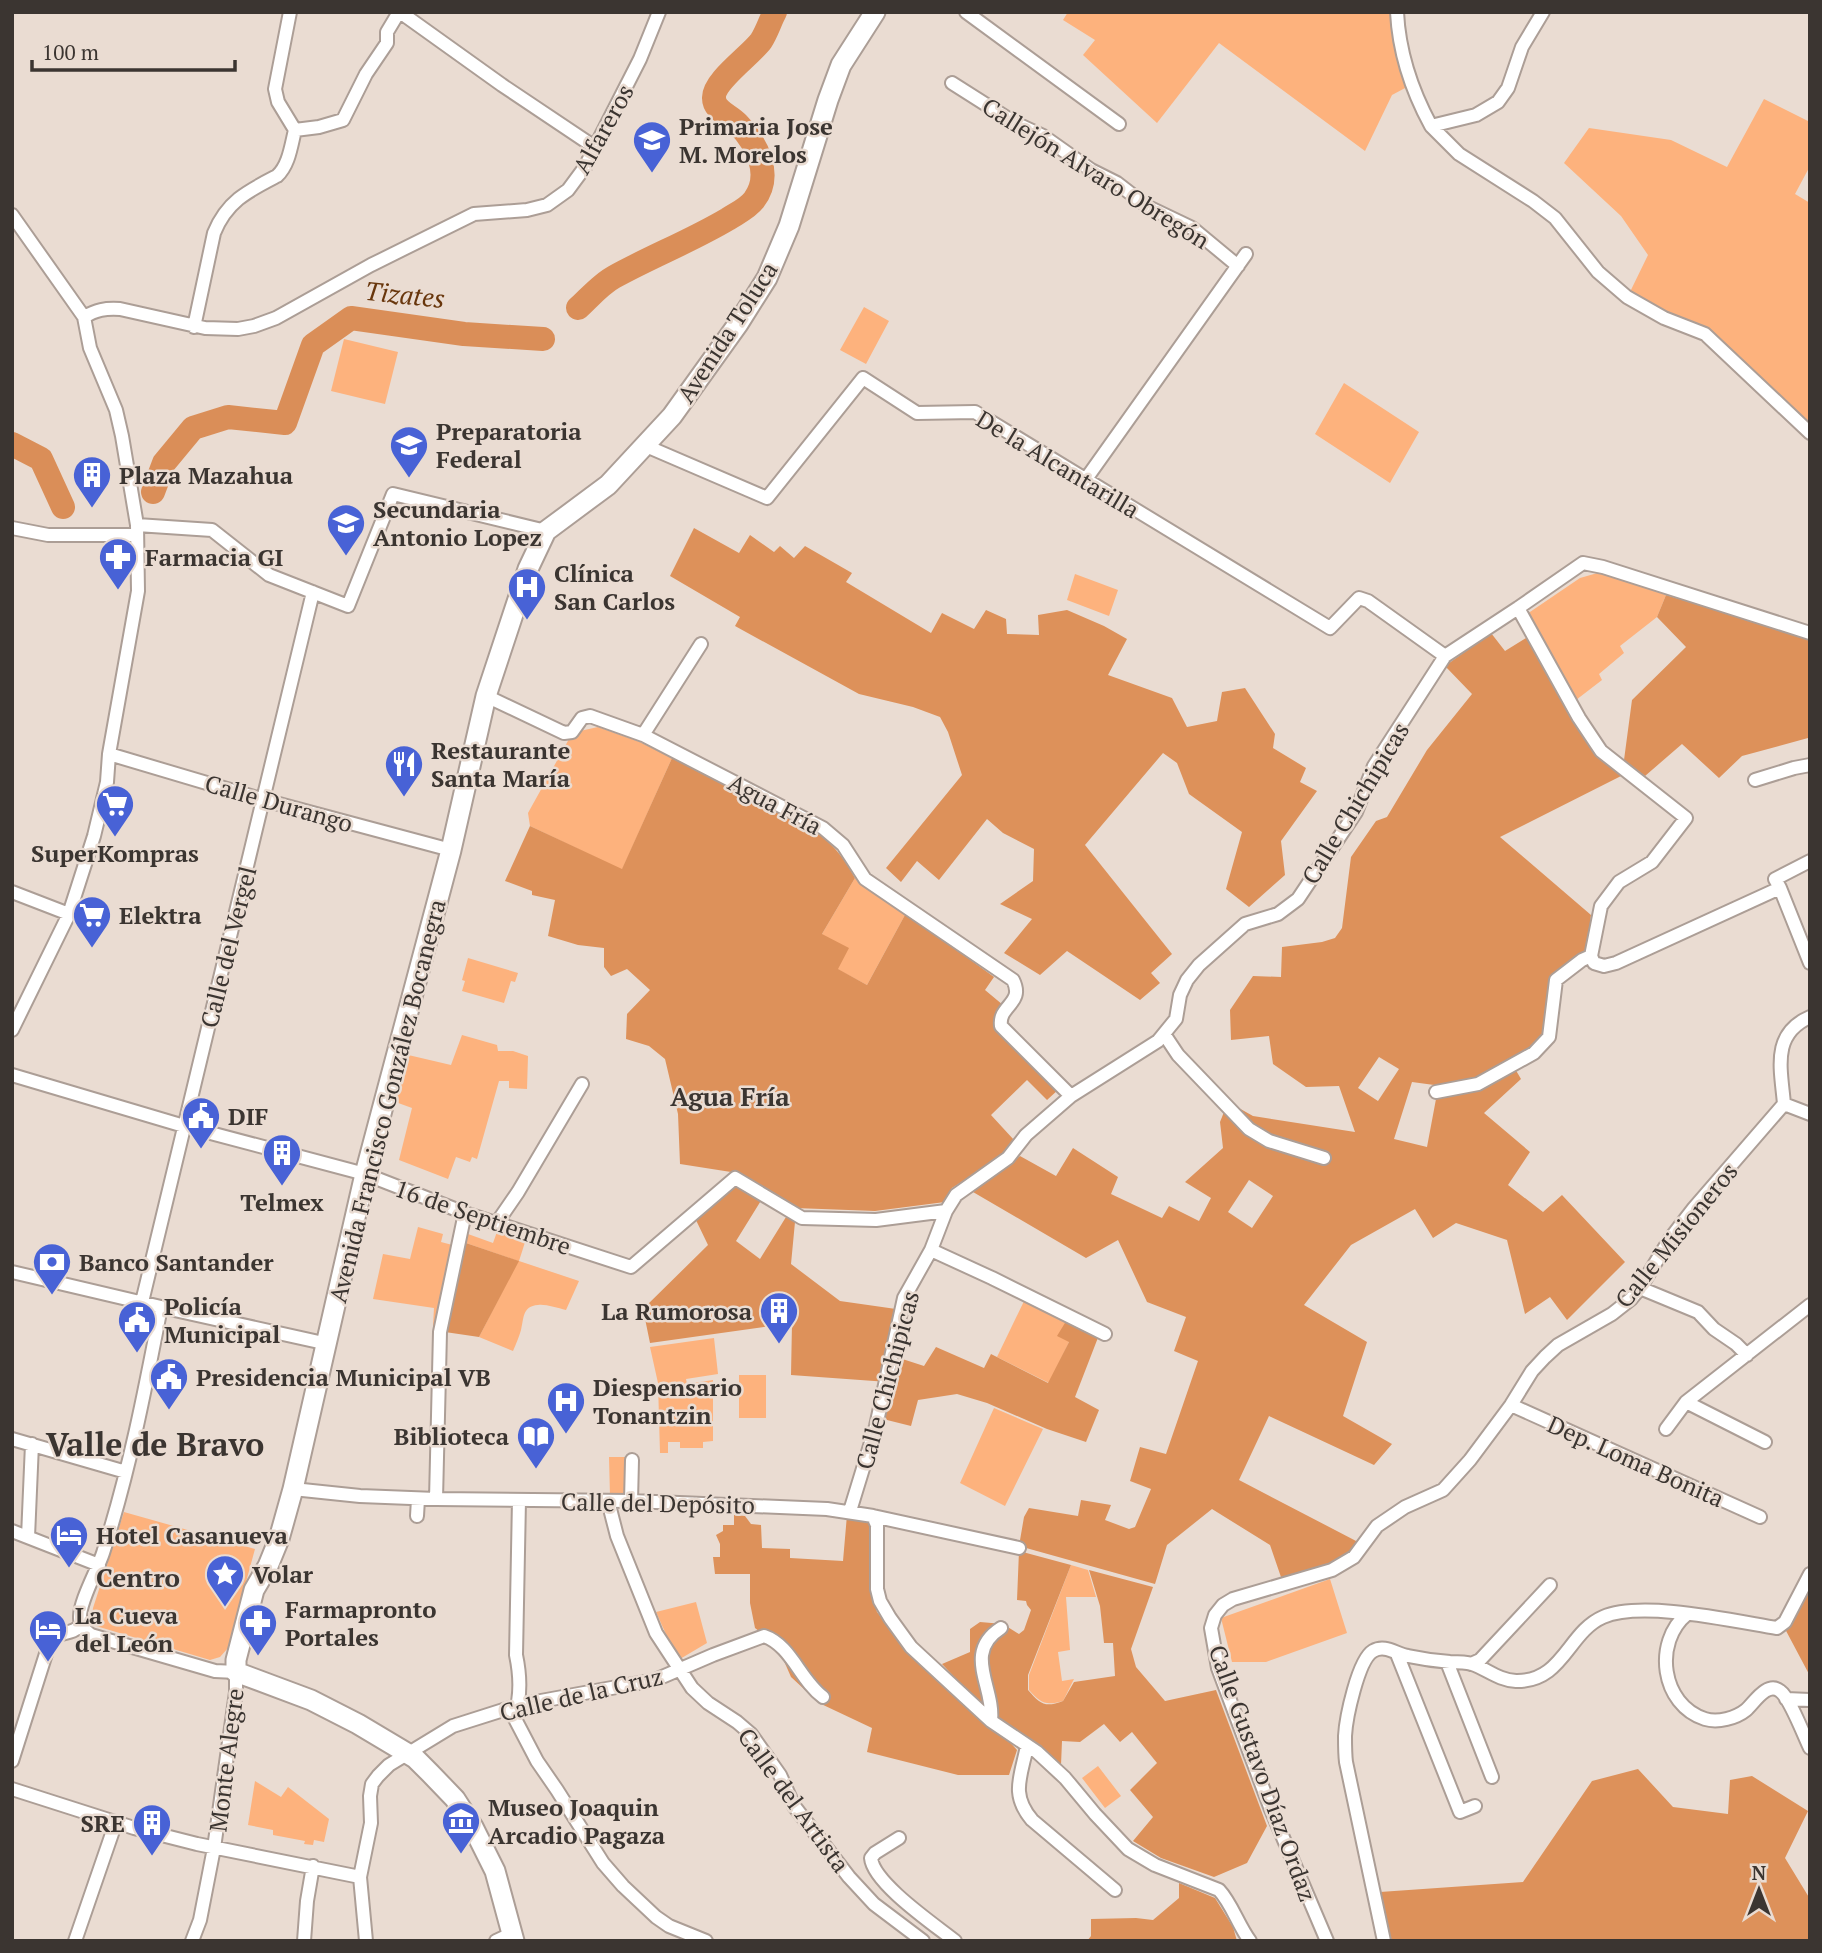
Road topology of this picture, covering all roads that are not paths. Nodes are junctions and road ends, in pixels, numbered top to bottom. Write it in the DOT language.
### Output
graph roads {
  1 [pos="290,12"];
  2 [pos="400,12"];
  3 [pos="659,12"];
  4 [pos="874,12"];
  5 [pos="966,12"];
  6 [pos="1397,12"];
  7 [pos="1543,12"];
  8 [pos="953,83"];
  9 [pos="1119,124"];
  10 [pos="1431,126"];
  11 [pos="295,130"];
  12 [pos="596,148"];
  13 [pos="12,215"];
  14 [pos="1246,254"];
  15 [pos="1238,266"];
  16 [pos="84,317"];
  17 [pos="194,327"];
  18 [pos="1810,433"];
  19 [pos="646,446"];
  20 [pos="1086,479"];
  21 [pos="12,528"];
  22 [pos="137,530"];
  23 [pos="546,531"];
  24 [pos="313,592"];
  25 [pos="1518,608"];
  26 [pos="1810,634"];
  27 [pos="701,644"];
  28 [pos="1445,656"];
  29 [pos="486,696"];
  30 [pos="643,735"];
  31 [pos="109,754"];
  32 [pos="1810,765"];
  33 [pos="1755,780"];
  34 [pos="264,800"];
  35 [pos="451,850"];
  36 [pos="1810,861"];
  37 [pos="1780,888"];
  38 [pos="12,892"];
  39 [pos="69,914"];
  40 [pos="1591,956"];
  41 [pos="1810,963"];
  42 [pos="1810,1017"];
  43 [pos="12,1030"];
  44 [pos="1164,1034"];
  45 [pos="12,1075"];
  46 [pos="582,1084"];
  47 [pos="1436,1092"];
  48 [pos="1071,1096"];
  49 [pos="1784,1104"];
  50 [pos="1810,1114"];
  51 [pos="184,1126"];
  52 [pos="1324,1158"];
  53 [pos="365,1174"];
  54 [pos="946,1211"];
  55 [pos="465,1213"];
  56 [pos="496,1224"];
  57 [pos="931,1250"];
  58 [pos="12,1272"];
  59 [pos="1640,1288"];
  60 [pos="142,1302"];
  61 [pos="1810,1305"];
  62 [pos="161,1307"];
  63 [pos="1105,1334"];
  64 [pos="328,1344"];
  65 [pos="1746,1355"];
  66 [pos="1686,1402"];
  67 [pos="1511,1405"];
  68 [pos="1666,1429"];
  69 [pos="12,1439"];
  70 [pos="1765,1442"];
  71 [pos="32,1444"];
  72 [pos="632,1460"];
  73 [pos="126,1472"];
  74 [pos="293,1489"];
  75 [pos="418,1499"];
  76 [pos="436,1499"];
  77 [pos="519,1500"];
  78 [pos="631,1500"];
  79 [pos="608,1501"];
  80 [pos="850,1511"];
  81 [pos="417,1516"];
  82 [pos="873,1516"];
  83 [pos="1760,1517"];
  84 [pos="12,1531"];
  85 [pos="28,1537"];
  86 [pos="1019,1548"];
  87 [pos="99,1565"];
  88 [pos="1810,1574"];
  89 [pos="1550,1585"];
  90 [pos="1223,1605"];
  91 [pos="1687,1614"];
  92 [pos="81,1625"];
  93 [pos="1001,1628"];
  94 [pos="1397,1654"];
  95 [pos="1447,1662"];
  96 [pos="1471,1664"];
  97 [pos="681,1669"];
  98 [pos="236,1672"];
  99 [pos="823,1697"];
  100 [pos="1786,1699"];
  101 [pos="1810,1700"];
  102 [pos="519,1705"];
  103 [pos="990,1721"];
  104 [pos="1027,1746"];
  105 [pos="1810,1748"];
  106 [pos="407,1753"];
  107 [pos="12,1761"];
  108 [pos="1492,1777"];
  109 [pos="12,1789"];
  110 [pos="1475,1805"];
  111 [pos="116,1822"];
  112 [pos="899,1838"];
  113 [pos="214,1848"];
  114 [pos="313,1866"];
  115 [pos="360,1877"];
  116 [pos="1115,1889"];
  117 [pos="669,1926"];
  118 [pos="947,1938"];
  119 [pos="507,1939"];
  120 [pos="75,1941"];
  121 [pos="191,1941"];
  122 [pos="304,1941"];
  123 [pos="366,1941"];
  124 [pos="674,1941"];
  125 [pos="705,1941"];
  126 [pos="923,1941"];
  127 [pos="1250,1941"];
  128 [pos="1327,1941"];
  129 [pos="1384,1941"];
  1 -- 11 [label="street"];
  2 -- 11 [label="street"];
  2 -- 12 [label="street"];
  3 -- 12 [label="street, Alfareros"];
  4 -- 19 [label="street, Avenida Toluca"];
  5 -- 9 [label="street"];
  6 -- 10 [label="street"];
  7 -- 10 [label="street"];
  8 -- 15 [label="street, Callejón Alvaro Obregón"];
  10 -- 18 [label="street"];
  11 -- 17 [label="street"];
  12 -- 17 [label="street, Alfareros"];
  13 -- 16 [label="street"];
  14 -- 15 [label="street"];
  15 -- 20 [label="street"];
  16 -- 17 [label="street, Alfareros"];
  16 -- 22 [label="street"];
  19 -- 20 [label="street, De la Alcantarilla"];
  19 -- 23 [label="street, Avenida Toluca"];
  20 -- 28 [label="street, De la Alcantarilla"];
  21 -- 22 [label="street"];
  22 -- 24 [label="street"];
  22 -- 31 [label="street"];
  23 -- 24 [label="street"];
  23 -- 29 [label="street, Avenida Francisco González Bocanegra"];
  24 -- 34 [label="street, Calle del Vergel"];
  25 -- 26 [label="street, Calle Chichipicas"];
  25 -- 28 [label="street, Calle Chichipicas"];
  25 -- 40 [label="street"];
  27 -- 30 [label="street"];
  28 -- 44 [label="street, Calle Chichipicas"];
  29 -- 30 [label="street, Agua Fría"];
  29 -- 35 [label="street, Avenida Francisco González Bocanegra"];
  30 -- 48 [label="street, Agua Fría"];
  31 -- 34 [label="street, Calle Durango"];
  31 -- 39 [label="street"];
  32 -- 33 [label="street"];
  34 -- 35 [label="street, Calle Durango"];
  34 -- 51 [label="street, Calle del Vergel"];
  35 -- 53 [label="street, Avenida Francisco González Bocanegra"];
  36 -- 37 [label="street"];
  37 -- 40 [label="street"];
  37 -- 41 [label="street"];
  38 -- 39 [label="street"];
  39 -- 43 [label="street"];
  40 -- 47 [label="street"];
  42 -- 49 [label="street"];
  44 -- 48 [label="street, Calle Chichipicas"];
  44 -- 52 [label="street"];
  45 -- 51 [label="street, 16 de Septiembre"];
  46 -- 56 [label="street"];
  48 -- 54 [label="street, Calle Chichipicas"];
  49 -- 50 [label="street"];
  49 -- 59 [label="street, Calle Misioneros"];
  51 -- 53 [label="street, 16 de Septiembre"];
  51 -- 60 [label="street, Calle del Vergel"];
  53 -- 55 [label="street, 16 de Septiembre"];
  53 -- 64 [label="street, Avenida Francisco González Bocanegra"];
  54 -- 56 [label="street, 16 de Septiembre"];
  54 -- 57 [label="street, Calle Chichipicas"];
  55 -- 56 [label="street, 16 de Septiembre"];
  55 -- 76 [label="street"];
  57 -- 63 [label="street"];
  57 -- 80 [label="street, Calle Chichipicas"];
  58 -- 60 [label="street"];
  59 -- 65 [label="street"];
  59 -- 67 [label="street, Calle Misioneros"];
  60 -- 62 [label="street"];
  61 -- 65 [label="street"];
  62 -- 64 [label="street"];
  62 -- 73 [label="street"];
  64 -- 74 [label="street, Avenida Francisco González Bocanegra"];
  65 -- 66 [label="street"];
  66 -- 68 [label="street"];
  66 -- 70 [label="street"];
  67 -- 83 [label="street, Dep. Loma Bonita"];
  67 -- 90 [label="street, Calle Misioneros"];
  69 -- 71 [label="street"];
  71 -- 73 [label="street"];
  71 -- 85 [label="street"];
  72 -- 78 [label="street"];
  73 -- 87 [label="street"];
  74 -- 75 [label="street, Calle del Depósito"];
  74 -- 98 [label="street, Avenida Francisco González Bocanegra"];
  75 -- 76 [label="street, Calle del Depósito"];
  75 -- 81 [label="street"];
  76 -- 77 [label="street, Calle del Depósito"];
  77 -- 79 [label="street, Calle del Depósito"];
  77 -- 102 [label="street"];
  78 -- 79 [label="street, Calle del Depósito"];
  78 -- 80 [label="street, Calle del Depósito"];
  79 -- 97 [label="street, Calle del Artista"];
  80 -- 82 [label="street, Calle del Depósito"];
  82 -- 86 [label="street, Calle del Depósito"];
  82 -- 103 [label="street"];
  84 -- 85 [label="street"];
  85 -- 87 [label="street"];
  87 -- 92 [label="street"];
  88 -- 91 [label="street"];
  89 -- 96 [label="street"];
  90 -- 128 [label="street, Calle Gustavo Díaz Ordaz"];
  91 -- 96 [label="street"];
  91 -- 100 [label="street"];
  92 -- 98 [label="street"];
  92 -- 107 [label="street"];
  93 -- 103 [label="street"];
  94 -- 95 [label="street"];
  94 -- 110 [label="street"];
  94 -- 129 [label="street"];
  95 -- 96 [label="street"];
  95 -- 108 [label="street"];
  97 -- 99 [label="street, Calle de la Cruz"];
  97 -- 102 [label="street, Calle de la Cruz"];
  97 -- 126 [label="street, Calle del Artista"];
  98 -- 106 [label="street"];
  98 -- 113 [label="street, Monte Alegre"];
  100 -- 101 [label="street"];
  100 -- 105 [label="street"];
  102 -- 106 [label="street, Calle de la Cruz"];
  102 -- 117 [label="street"];
  103 -- 104 [label="street"];
  104 -- 116 [label="street"];
  104 -- 127 [label="street"];
  106 -- 115 [label="street, Calle de la Cruz"];
  106 -- 119 [label="street"];
  109 -- 111 [label="street"];
  111 -- 113 [label="street"];
  111 -- 120 [label="street"];
  112 -- 118 [label="street"];
  113 -- 114 [label="street"];
  113 -- 121 [label="street, Monte Alegre"];
  114 -- 115 [label="street"];
  114 -- 122 [label="street"];
  115 -- 123 [label="street, Calle de la Cruz"];
  117 -- 124 [label="street"];
  117 -- 125 [label="street"];
}
